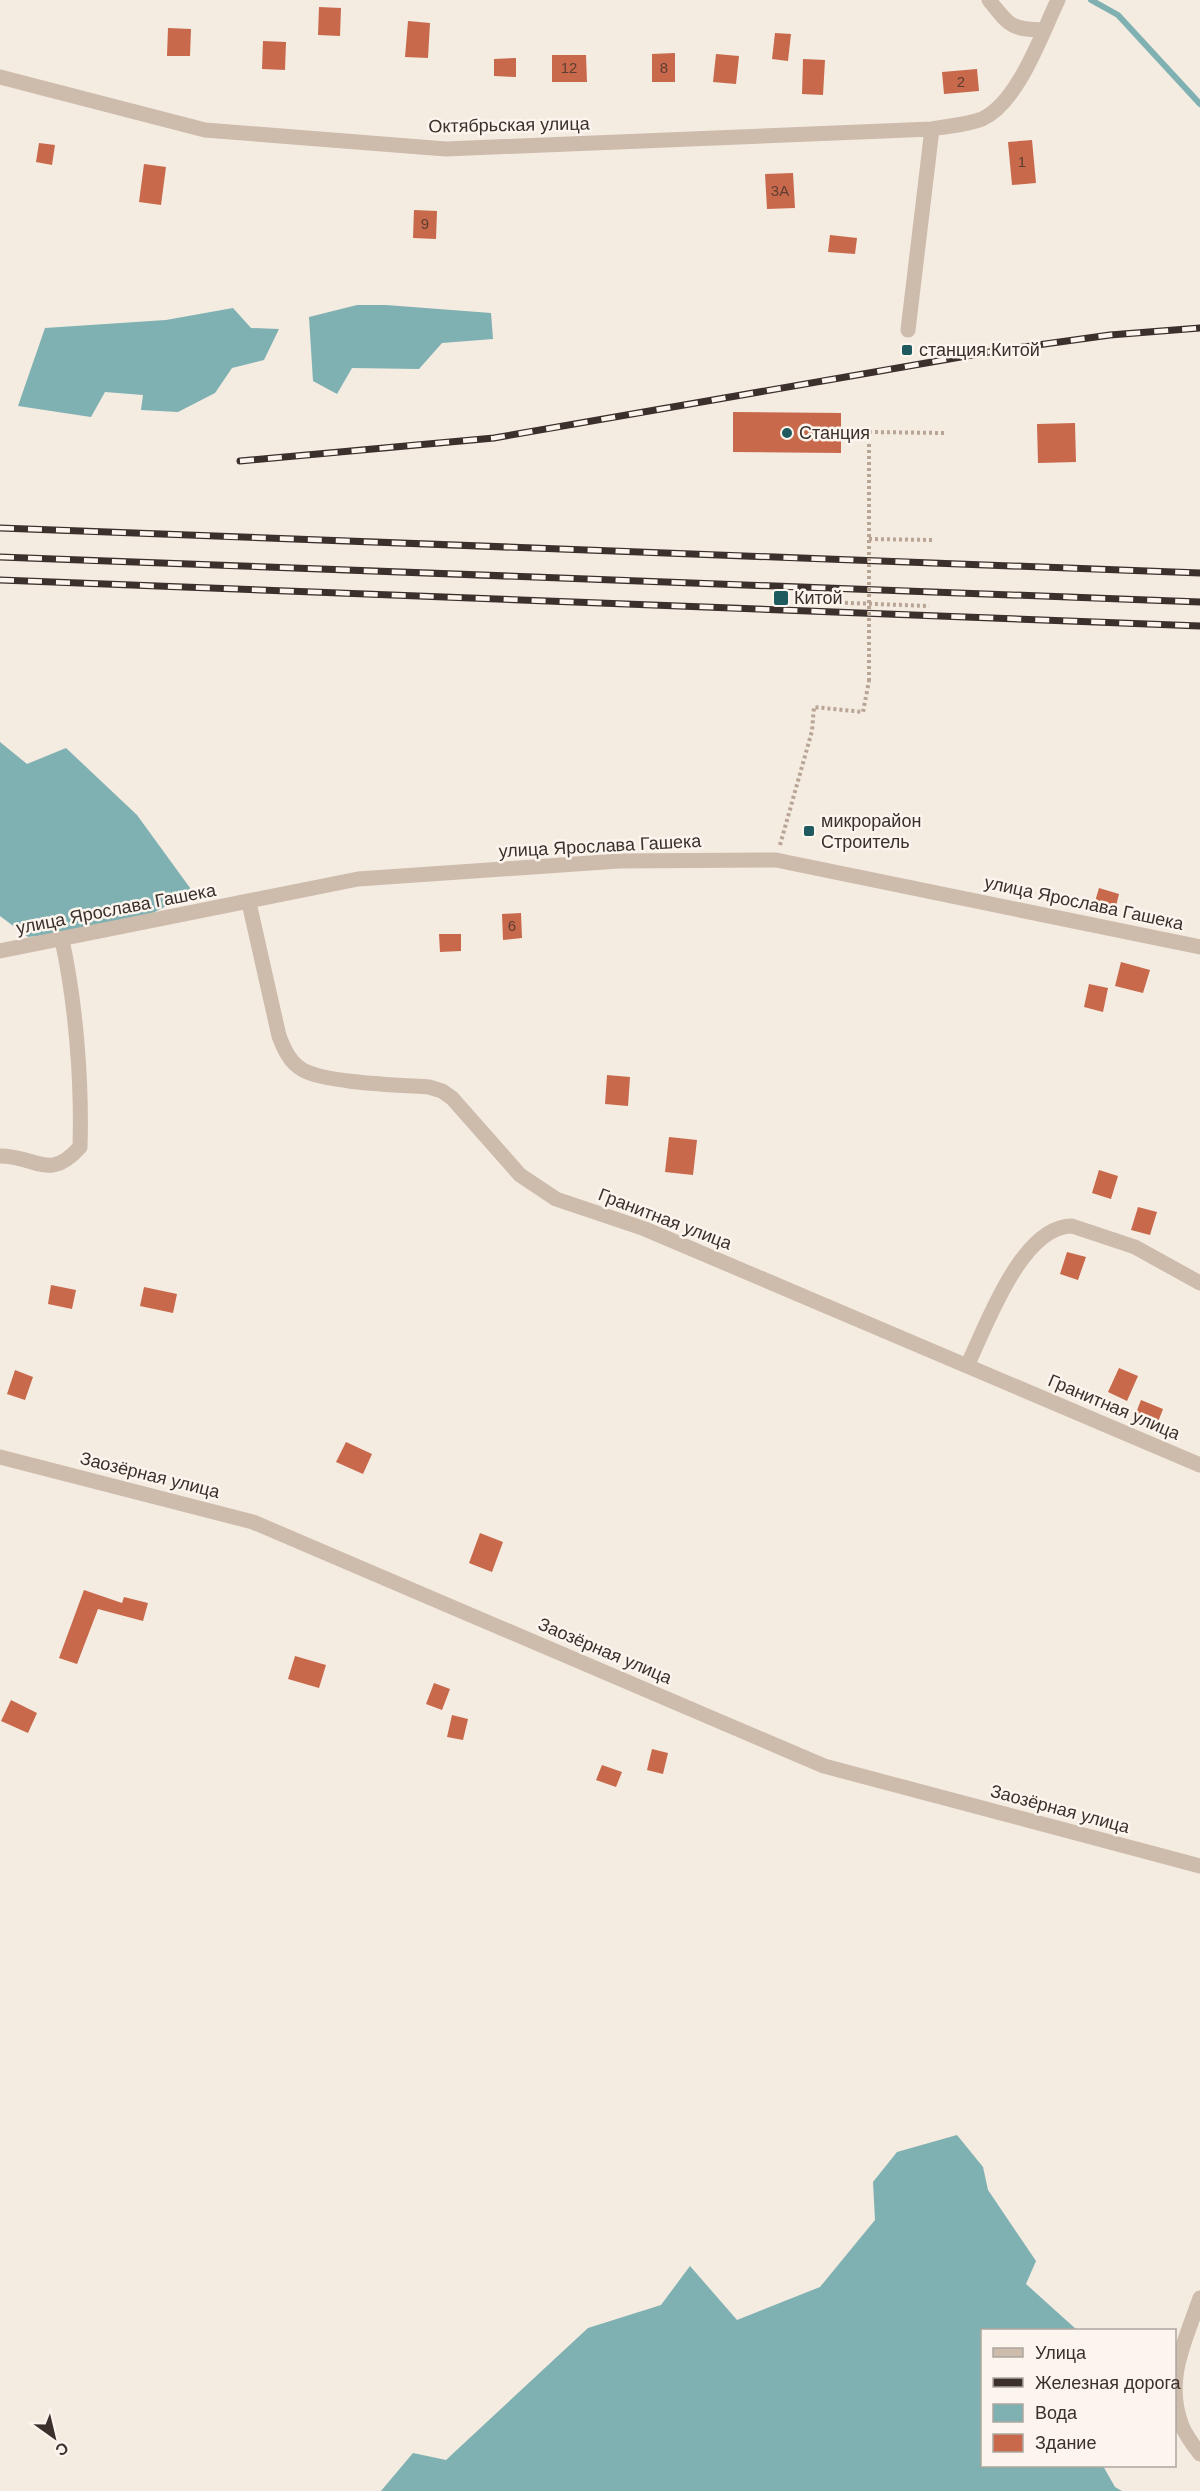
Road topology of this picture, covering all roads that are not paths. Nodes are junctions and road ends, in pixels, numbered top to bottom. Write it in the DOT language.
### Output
graph roads {
  1 [pos="989,0"];
  2 [pos="1058,0"];
  3 [pos="1043,30"];
  4 [pos="0,77"];
  5 [pos="932,129"];
  6 [pos="908,330"];
  7 [pos="249,903"];
  8 [pos="62,940"];
  9 [pos="1200,947"];
  10 [pos="0,951"];
  11 [pos="0,1156"];
  12 [pos="1200,1283"];
  13 [pos="968,1366"];
  14 [pos="0,1457"];
  15 [pos="1200,1465"];
  16 [pos="1200,1866"];
  17 [pos="1200,2298"];
  18 [pos="1176,2368"];
  19 [pos="1176,2403"];
  20 [pos="1200,2454"];
  1 -- 3 [label="street"];
  2 -- 3 [label="street"];
  3 -- 5 [label="street, Октябрьская улица"];
  4 -- 5 [label="street, Октябрьская улица"];
  5 -- 6 [label="street"];
  7 -- 8 [label="street, улица Ярослава Гашека"];
  7 -- 9 [label="street, улица Ярослава Гашека"];
  7 -- 13 [label="street, Гранитная улица"];
  8 -- 10 [label="street, улица Ярослава Гашека"];
  8 -- 11 [label="street"];
  12 -- 13 [label="street"];
  13 -- 15 [label="street, Гранитная улица"];
  14 -- 16 [label="street, Заозёрная улица"];
  17 -- 18 [label="street"];
  19 -- 20 [label="street"];
}
